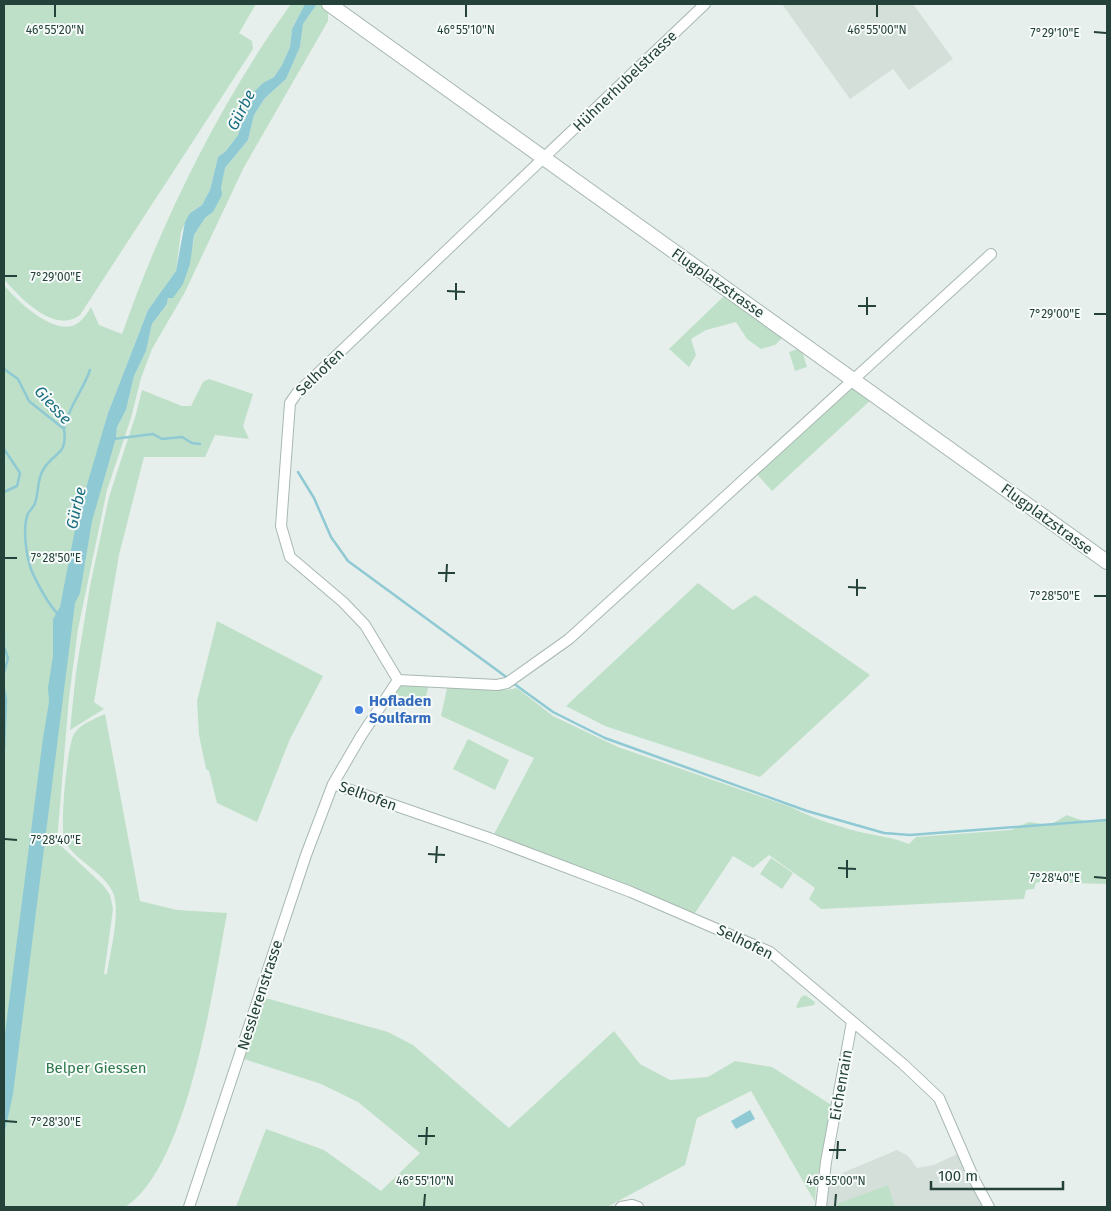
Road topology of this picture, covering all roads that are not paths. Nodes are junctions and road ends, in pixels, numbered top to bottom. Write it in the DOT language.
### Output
graph roads {
  1 [pos="329,4"];
  2 [pos="705,4"];
  3 [pos="545,158"];
  4 [pos="991,254"];
  5 [pos="854,379"];
  6 [pos="1107,562"];
  7 [pos="398,680"];
  8 [pos="333,784"];
  9 [pos="852,1022"];
  10 [pos="188,1207"];
  11 [pos="621,1207"];
  12 [pos="638,1207"];
  13 [pos="821,1207"];
  14 [pos="989,1207"];
  1 -- 3 [label="street, Flugplatzstrasse"];
  2 -- 3 [label="street, Hühnerhubelstrasse"];
  3 -- 5 [label="street, Flugplatzstrasse"];
  3 -- 7 [label="street, Selhofen"];
  4 -- 5 [label="street"];
  5 -- 6 [label="street, Flugplatzstrasse"];
  5 -- 7 [label="street"];
  7 -- 8 [label="street, Selhofen"];
  8 -- 9 [label="street, Selhofen"];
  8 -- 10 [label="street, Nesslerenstrasse"];
  9 -- 13 [label="street, Eichenrain"];
  9 -- 14 [label="street, Selhofen"];
  11 -- 12 [label="street"];
}
